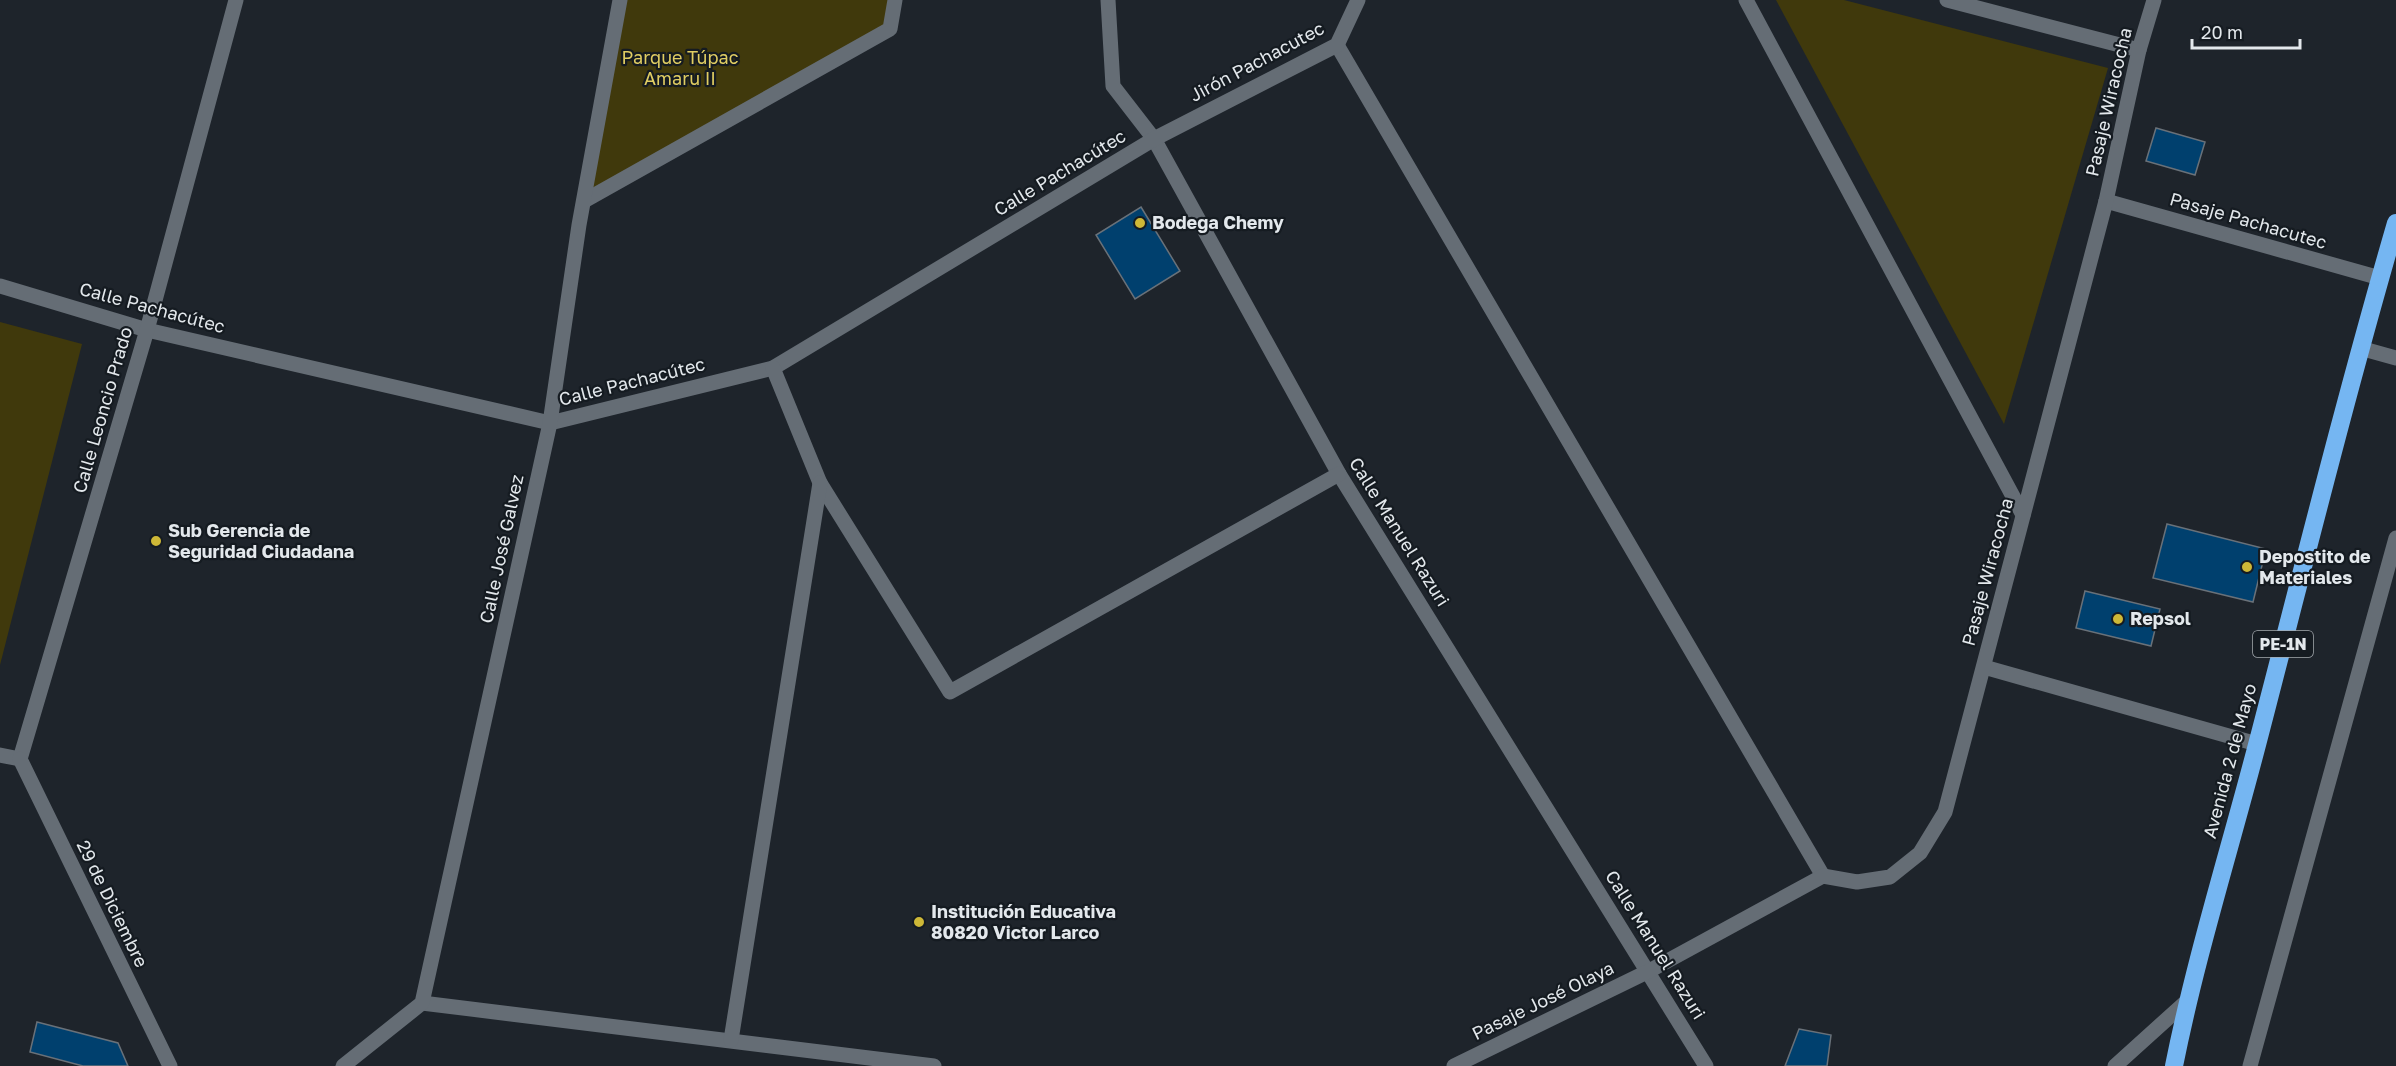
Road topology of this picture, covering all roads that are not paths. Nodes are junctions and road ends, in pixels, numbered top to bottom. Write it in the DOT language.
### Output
graph roads {
  1 [pos="236,0"];
  2 [pos="620,0"];
  3 [pos="895,0"];
  4 [pos="1108,0"];
  5 [pos="1358,0"];
  6 [pos="1746,0"];
  7 [pos="1947,0"];
  8 [pos="2154,0"];
  9 [pos="1337,45"];
  10 [pos="2139,50"];
  11 [pos="1154,139"];
  12 [pos="584,201"];
  13 [pos="2106,201"];
  14 [pos="2396,223"];
  15 [pos="2380,278"];
  16 [pos="0,286"];
  17 [pos="147,330"];
  18 [pos="2360,348"];
  19 [pos="2396,358"];
  20 [pos="773,368"];
  21 [pos="550,423"];
  22 [pos="1339,474"];
  23 [pos="820,483"];
  24 [pos="2023,515"];
  25 [pos="2396,538"];
  26 [pos="1984,667"];
  27 [pos="2257,744"];
  28 [pos="0,755"];
  29 [pos="20,759"];
  30 [pos="1823,876"];
  31 [pos="1649,971"];
  32 [pos="2187,1001"];
  33 [pos="422,1003"];
  34 [pos="731,1040"];
  35 [pos="170,1066"];
  36 [pos="342,1066"];
  37 [pos="934,1066"];
  38 [pos="1454,1066"];
  39 [pos="1706,1066"];
  40 [pos="2115,1066"];
  41 [pos="2174,1066"];
  42 [pos="2250,1066"];
  1 -- 17 [label="street, Calle Leoncio Prado"];
  2 -- 12 [label="street, Calle José Galvez"];
  3 -- 12 [label="street"];
  4 -- 11 [label="street, Calle Manuel Razuri"];
  5 -- 9 [label="street, Jirón Pachacutec"];
  6 -- 24 [label="street"];
  7 -- 10 [label="street"];
  8 -- 10 [label="street, Pasaje Wiracocha"];
  9 -- 11 [label="street, Jirón Pachacutec"];
  9 -- 30 [label="street"];
  10 -- 13 [label="street, Pasaje Wiracocha"];
  11 -- 20 [label="street, Calle Pachacútec"];
  11 -- 22 [label="street, Calle Manuel Razuri"];
  12 -- 21 [label="street, Calle José Galvez"];
  13 -- 15 [label="street, Pasaje Pachacutec"];
  13 -- 24 [label="street, Pasaje Wiracocha"];
  14 -- 15 [label="highway, Avenida 2 de Mayo / PE-1N"];
  15 -- 18 [label="highway, Avenida 2 de Mayo / PE-1N"];
  16 -- 17 [label="street, Calle Pachacútec"];
  17 -- 21 [label="street, Calle Pachacútec"];
  17 -- 29 [label="street, Calle Leoncio Prado"];
  18 -- 19 [label="street"];
  18 -- 27 [label="highway, Avenida 2 de Mayo / PE-1N"];
  20 -- 21 [label="street, Calle Pachacútec"];
  20 -- 23 [label="street"];
  21 -- 33 [label="street, Calle José Galvez"];
  22 -- 23 [label="street"];
  22 -- 31 [label="street, Calle Manuel Razuri"];
  23 -- 34 [label="street"];
  24 -- 26 [label="street, Pasaje Wiracocha"];
  25 -- 42 [label="street"];
  26 -- 27 [label="street"];
  26 -- 30 [label="street, Pasaje Wiracocha"];
  27 -- 32 [label="highway, Avenida 2 de Mayo / PE-1N"];
  28 -- 29 [label="street"];
  29 -- 35 [label="street, 29 de Diciembre"];
  30 -- 31 [label="street"];
  31 -- 38 [label="street, Pasaje José Olaya"];
  31 -- 39 [label="street, Calle Manuel Razuri"];
  32 -- 40 [label="street"];
  32 -- 41 [label="highway, Avenida 2 de Mayo / PE-1N"];
  33 -- 34 [label="street"];
  33 -- 36 [label="street"];
  34 -- 37 [label="street"];
}
